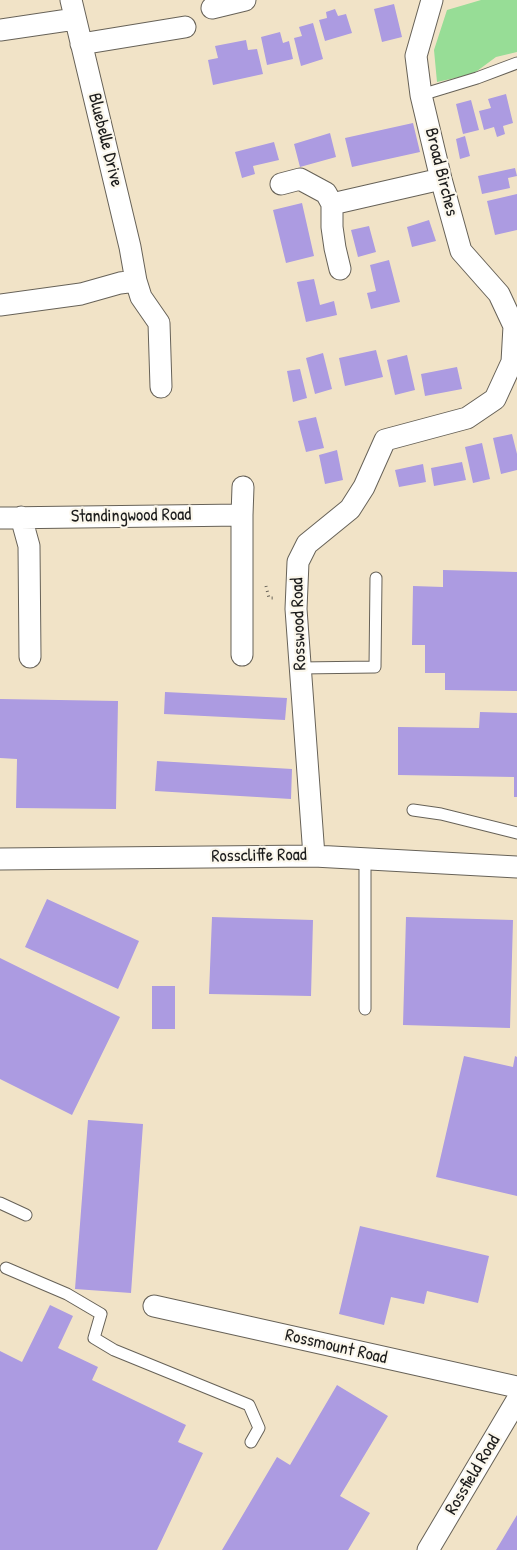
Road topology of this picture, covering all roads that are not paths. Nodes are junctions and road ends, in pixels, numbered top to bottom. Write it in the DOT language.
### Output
graph roads {
  1 [pos="245,0"];
  2 [pos="432,0"];
  3 [pos="212,8"];
  4 [pos="73,9"];
  5 [pos="185,27"];
  6 [pos="0,30"];
  7 [pos="82,44"];
  8 [pos="517,63"];
  9 [pos="421,95"];
  10 [pos="441,179"];
  11 [pos="281,184"];
  12 [pos="332,204"];
  13 [pos="340,268"];
  14 [pos="136,281"];
  15 [pos="0,305"];
  16 [pos="515,326"];
  17 [pos="161,388"];
  18 [pos="243,487"];
  19 [pos="242,515"];
  20 [pos="10,518"];
  21 [pos="376,578"];
  22 [pos="242,655"];
  23 [pos="30,657"];
  24 [pos="300,668"];
  25 [pos="413,810"];
  26 [pos="517,833"];
  27 [pos="314,856"];
  28 [pos="365,858"];
  29 [pos="0,859"];
  30 [pos="517,867"];
  31 [pos="365,1009"];
  32 [pos="0,1203"];
  33 [pos="26,1215"];
  34 [pos="6,1268"];
  35 [pos="154,1306"];
  36 [pos="517,1387"];
  37 [pos="517,1400"];
  38 [pos="251,1442"];
  39 [pos="428,1550"];
  1 -- 3 [label="street"];
  2 -- 9 [label="street, Broad Birches"];
  4 -- 6 [label="street"];
  4 -- 7 [label="street, Bluebelle Drive"];
  5 -- 7 [label="street"];
  7 -- 14 [label="street, Bluebelle Drive"];
  8 -- 9 [label="lane"];
  9 -- 10 [label="street, Broad Birches"];
  10 -- 12 [label="street"];
  10 -- 16 [label="street, Broad Birches"];
  11 -- 12 [label="street"];
  12 -- 13 [label="street"];
  14 -- 15 [label="street"];
  14 -- 17 [label="street, Bluebelle Drive"];
  16 -- 24 [label="street, Rosswood Road"];
  18 -- 19 [label="street"];
  19 -- 20 [label="street, Standingwood Road"];
  19 -- 22 [label="street"];
  20 -- 23 [label="street, Standingwood Road"];
  21 -- 24 [label="lane"];
  24 -- 27 [label="street, Rosswood Road"];
  25 -- 26 [label="lane"];
  27 -- 28 [label="street, Rosscliffe Road"];
  27 -- 29 [label="street, Rosscliffe Road"];
  28 -- 30 [label="street, Rosscliffe Road"];
  28 -- 31 [label="lane"];
  32 -- 33 [label="lane"];
  34 -- 38 [label="lane"];
  35 -- 36 [label="street, Rossmount Road"];
  37 -- 39 [label="street, Rossfield Road"];
}
